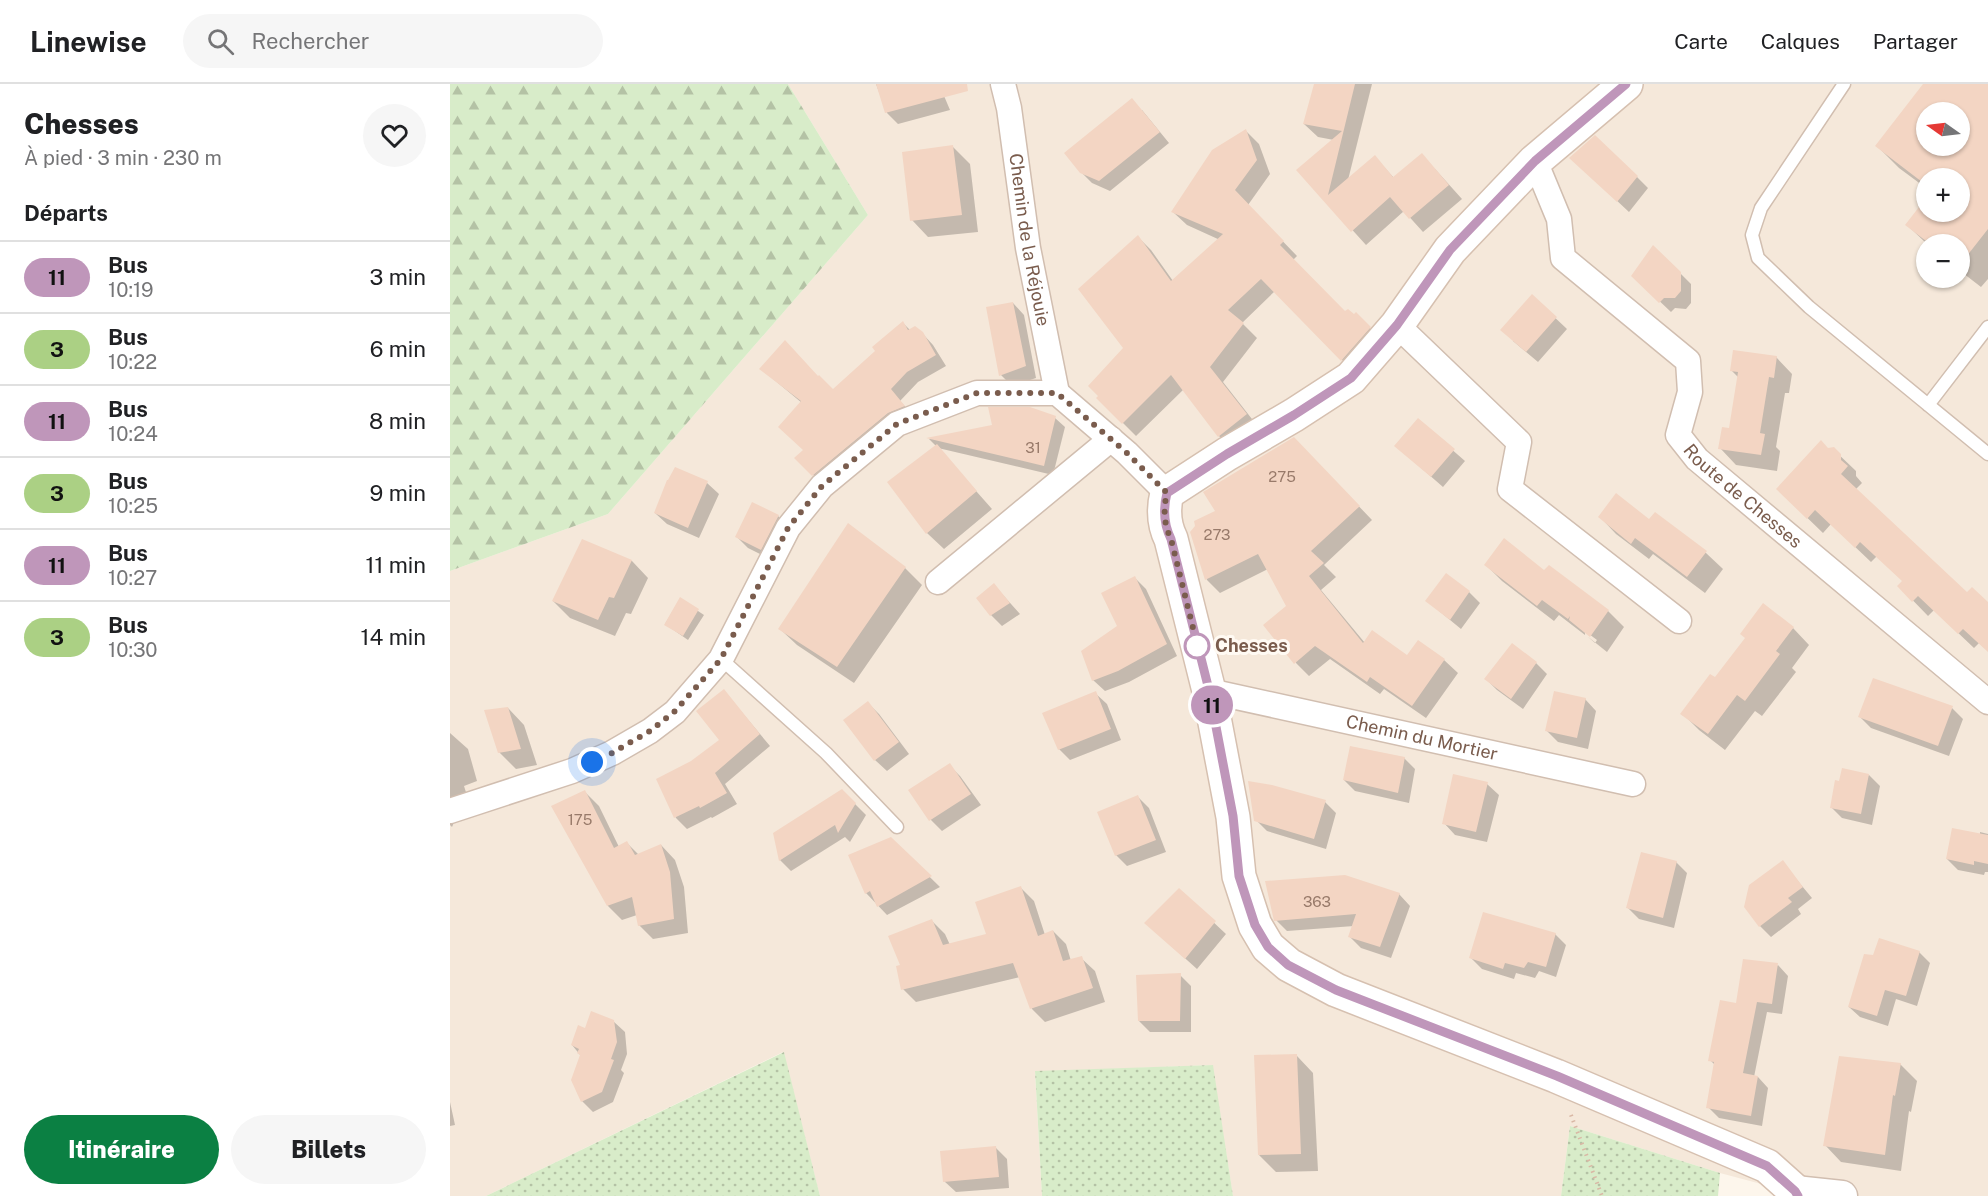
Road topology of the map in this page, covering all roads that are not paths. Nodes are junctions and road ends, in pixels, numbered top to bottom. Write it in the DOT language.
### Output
graph roads {
  1 [pos="1003,84"];
  2 [pos="1626,84"];
  3 [pos="1844,84"];
  4 [pos="1535,161"];
  5 [pos="1397,325"];
  6 [pos="1988,327"];
  7 [pos="1057,393"];
  8 [pos="1928,405"];
  9 [pos="1111,439"];
  10 [pos="1988,454"];
  11 [pos="1167,493"];
  12 [pos="938,582"];
  13 [pos="1679,621"];
  14 [pos="721,659"];
  15 [pos="1209,690"];
  16 [pos="1988,702"];
  17 [pos="1633,784"];
  18 [pos="450,811"];
  19 [pos="897,827"];
  20 [pos="1796,1193"];
  21 [pos="1842,1196"];
  1 -- 7 [label="street, Chemin de la Réjouie"];
  2 -- 4 [label="main road"];
  3 -- 8 [label="lane"];
  4 -- 5 [label="main road"];
  4 -- 16 [label="street, Route de Chesses"];
  5 -- 11 [label="main road"];
  5 -- 13 [label="street"];
  6 -- 8 [label="lane"];
  7 -- 9 [label="street"];
  7 -- 14 [label="street"];
  8 -- 10 [label="lane"];
  9 -- 11 [label="street"];
  9 -- 12 [label="street"];
  11 -- 15 [label="main road"];
  14 -- 18 [label="street"];
  14 -- 19 [label="lane"];
  15 -- 17 [label="street, Chemin du Mortier"];
  15 -- 20 [label="main road"];
  20 -- 21 [label="street"];
}
